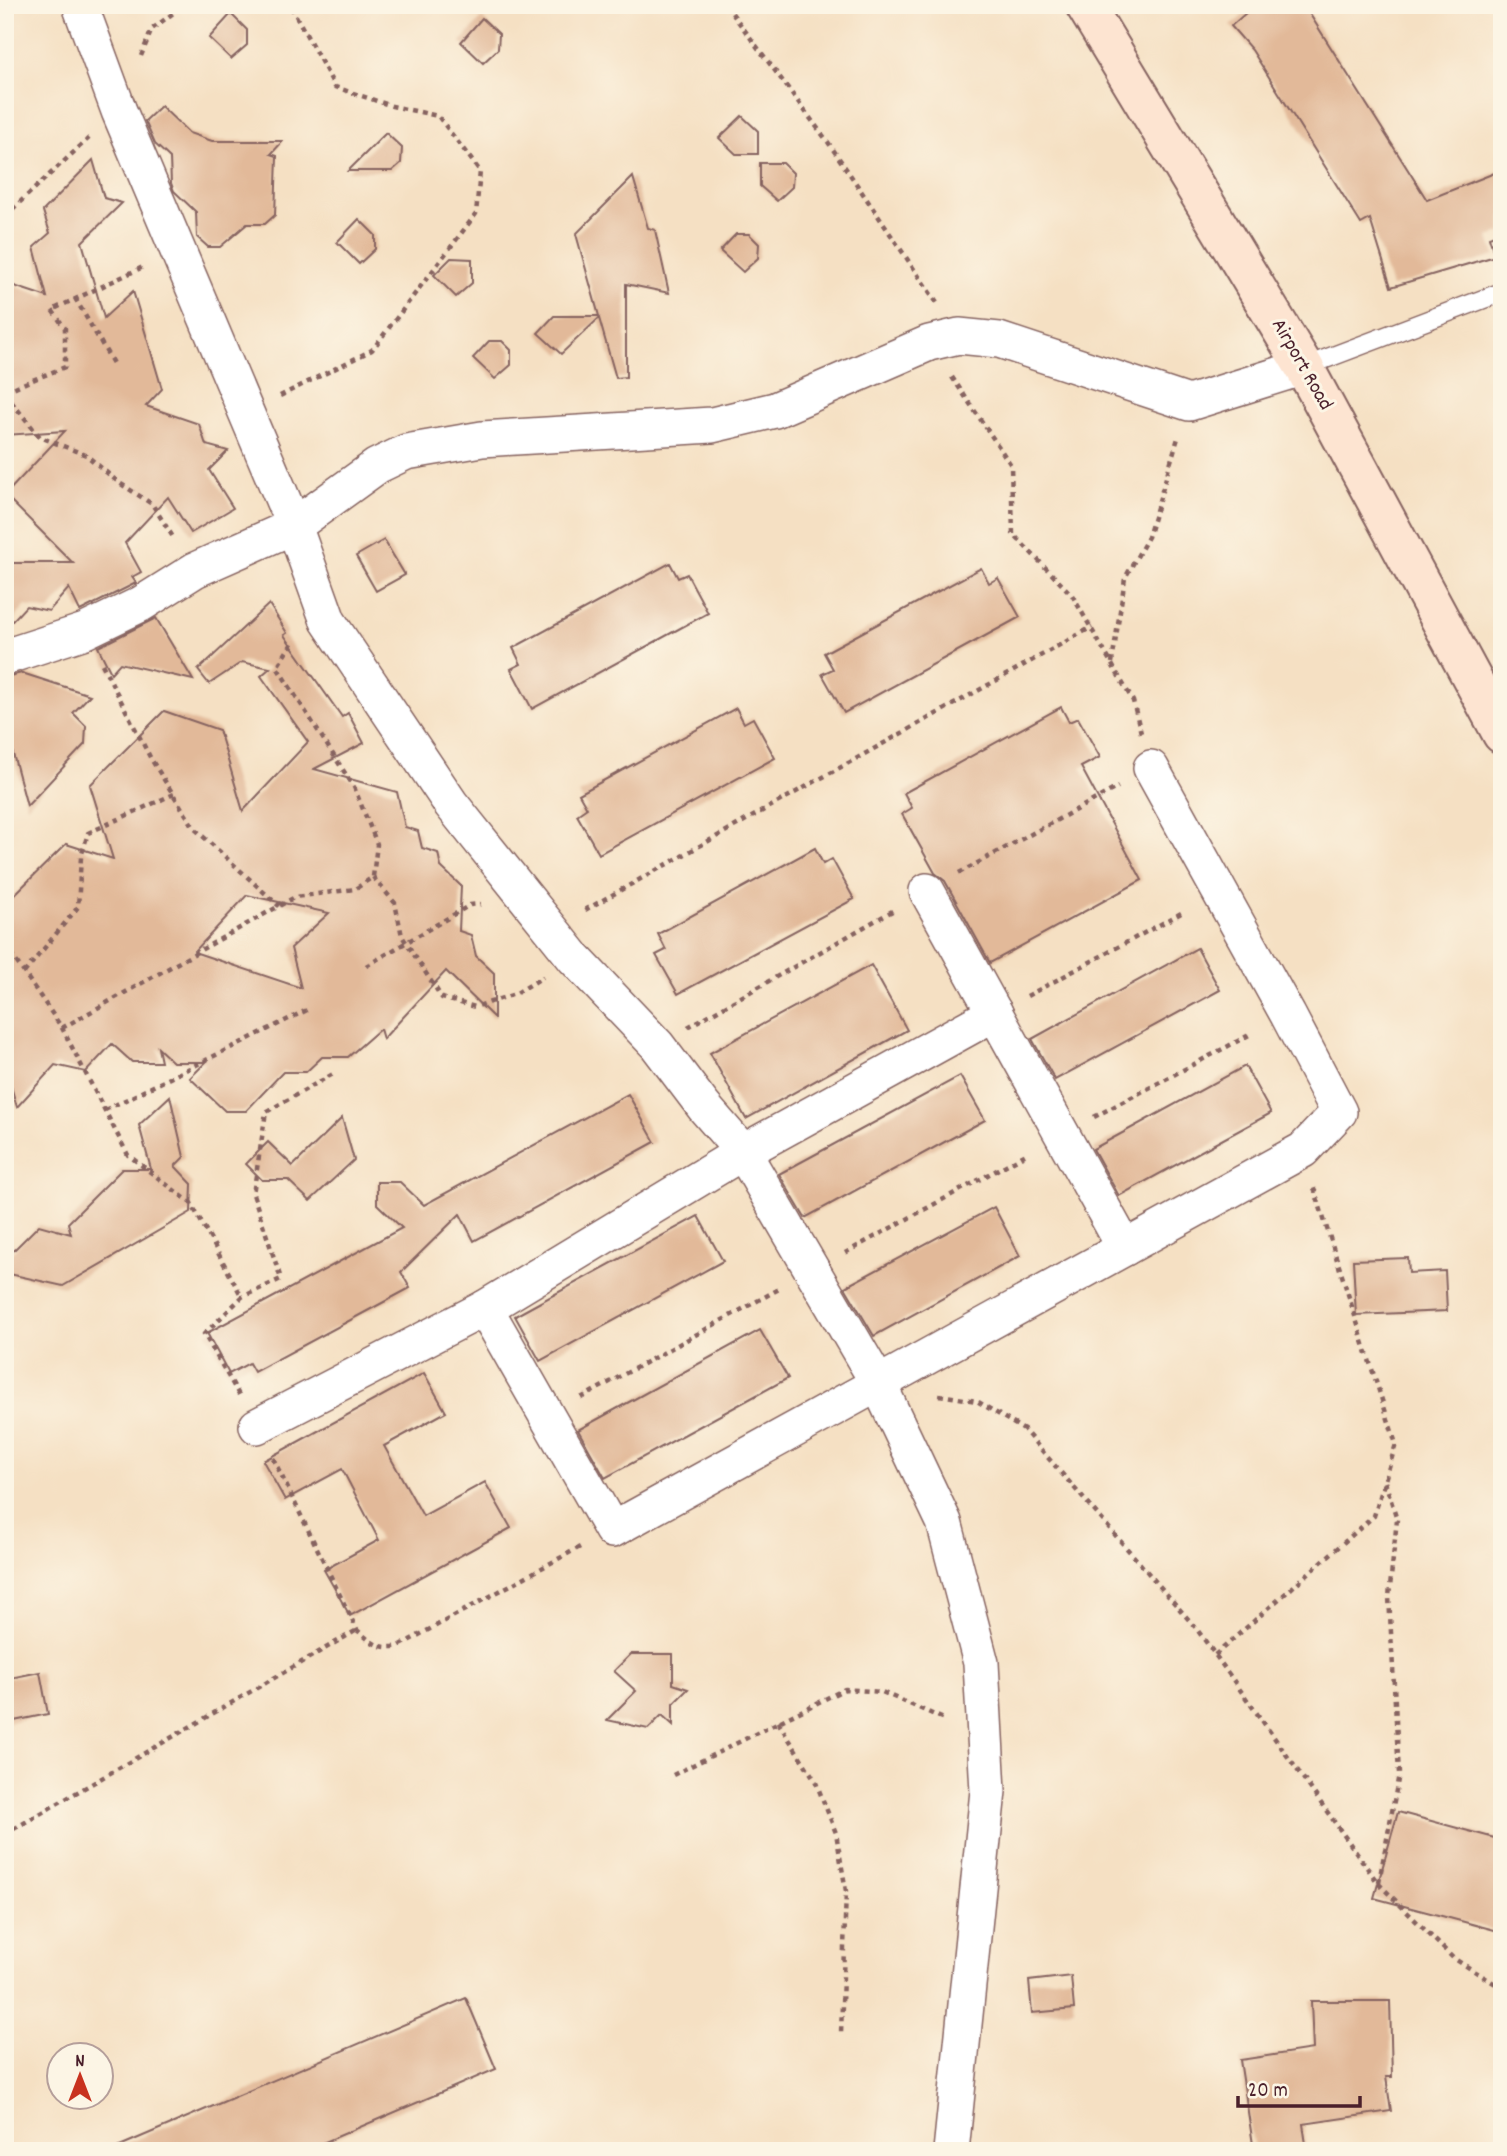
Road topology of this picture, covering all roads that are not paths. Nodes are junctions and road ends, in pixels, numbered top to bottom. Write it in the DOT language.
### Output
graph roads {
  1 [pos="80,5"];
  2 [pos="1085,5"];
  3 [pos="1502,292"];
  4 [pos="1304,368"];
  5 [pos="294,526"];
  6 [pos="5,657"];
  7 [pos="1502,734"];
  8 [pos="1151,768"];
  9 [pos="927,891"];
  10 [pos="995,1013"];
  11 [pos="743,1152"];
  12 [pos="1125,1248"];
  13 [pos="485,1308"];
  14 [pos="878,1383"];
  15 [pos="257,1426"];
  16 [pos="951,2151"];
  1 -- 5 [label="street"];
  2 -- 4 [label="street, Airport Road"];
  3 -- 4 [label="lane"];
  4 -- 5 [label="street"];
  4 -- 7 [label="street, Airport Road"];
  5 -- 6 [label="street"];
  5 -- 11 [label="street"];
  8 -- 12 [label="street"];
  9 -- 10 [label="street"];
  10 -- 11 [label="street"];
  10 -- 12 [label="street"];
  11 -- 13 [label="street"];
  11 -- 14 [label="street"];
  12 -- 14 [label="street"];
  13 -- 14 [label="street"];
  13 -- 15 [label="street"];
  14 -- 16 [label="street"];
}
